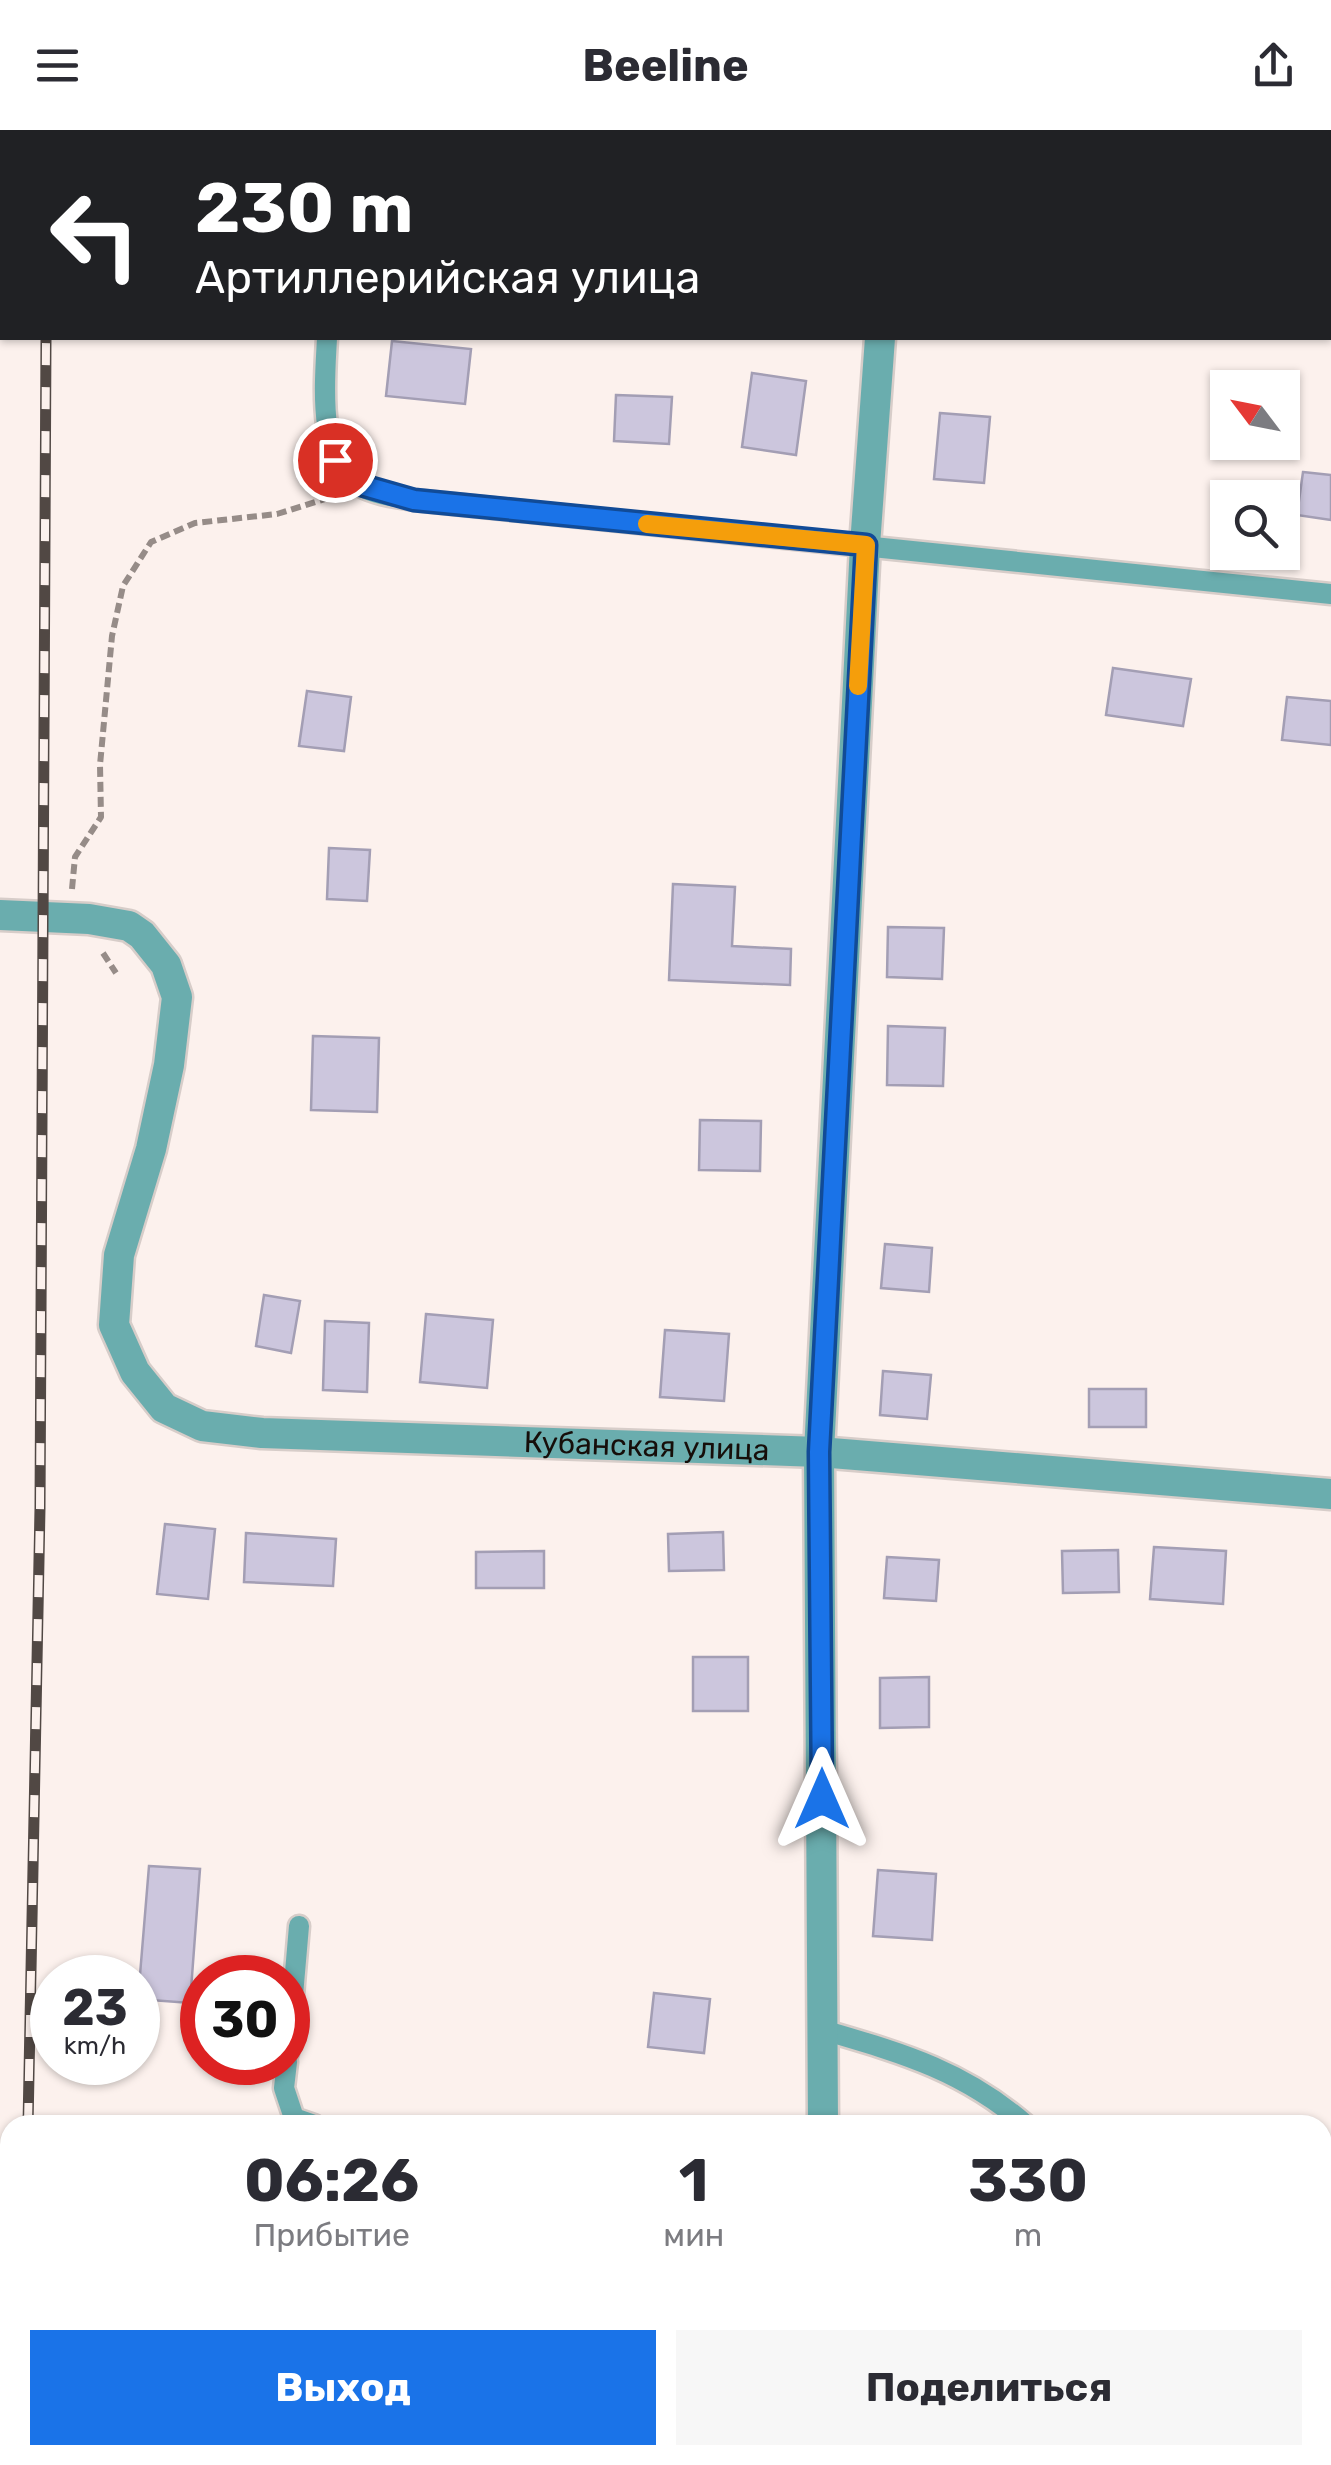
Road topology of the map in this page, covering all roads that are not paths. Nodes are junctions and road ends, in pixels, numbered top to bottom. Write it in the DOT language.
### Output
graph roads {
  1 [pos="328,340"];
  2 [pos="880,340"];
  3 [pos="866,545"];
  4 [pos="1331,594"];
  5 [pos="0,915"];
  6 [pos="819,1452"];
  7 [pos="1331,1494"];
  8 [pos="299,1926"];
  9 [pos="296,1955"];
  10 [pos="823,2030"];
  11 [pos="284,2085"];
  12 [pos="293,2115"];
  13 [pos="822,2115"];
  14 [pos="1013,2115"];
  1 -- 3 [label="lane"];
  2 -- 3 [label="street"];
  3 -- 4 [label="lane"];
  3 -- 6 [label="street"];
  5 -- 6 [label="street, Кубанская улица"];
  6 -- 7 [label="street, Кубанская улица"];
  6 -- 10 [label="street"];
  8 -- 9 [label="lane"];
  10 -- 13 [label="street"];
  10 -- 14 [label="lane"];
  11 -- 12 [label="lane"];
}
